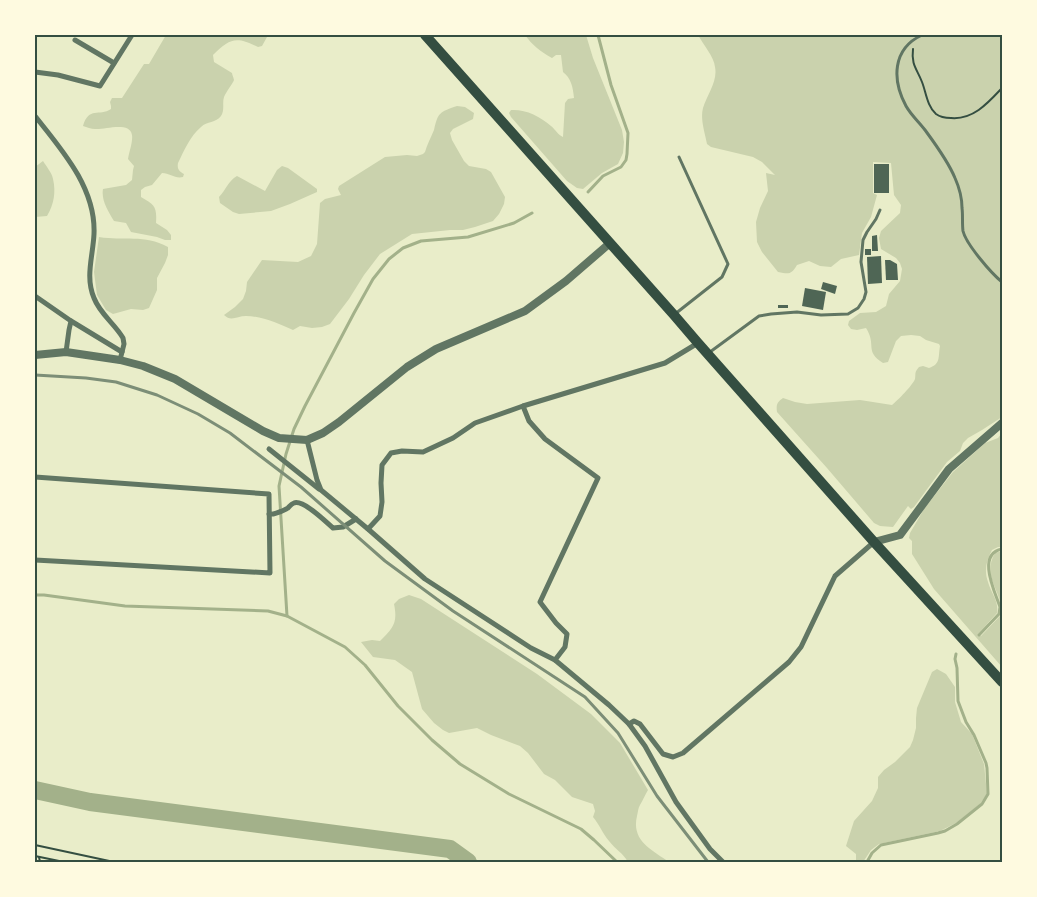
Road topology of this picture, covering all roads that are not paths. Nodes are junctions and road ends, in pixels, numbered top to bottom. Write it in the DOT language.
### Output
graph roads {
  1 [pos="132,35"];
  2 [pos="425,35"];
  3 [pos="922,35"];
  4 [pos="75,40"];
  5 [pos="114,63"];
  6 [pos="35,72"];
  7 [pos="35,116"];
  8 [pos="679,157"];
  9 [pos="880,210"];
  10 [pos="610,243"];
  11 [pos="1002,282"];
  12 [pos="35,296"];
  13 [pos="674,314"];
  14 [pos="72,321"];
  15 [pos="698,343"];
  16 [pos="66,352"];
  17 [pos="122,352"];
  18 [pos="708,354"];
  19 [pos="35,355"];
  20 [pos="120,360"];
  21 [pos="523,406"];
  22 [pos="1002,423"];
  23 [pos="307,440"];
  24 [pos="268,449"];
  25 [pos="35,477"];
  26 [pos="320,490"];
  27 [pos="271,514"];
  28 [pos="356,519"];
  29 [pos="368,529"];
  30 [pos="874,542"];
  31 [pos="35,560"];
  32 [pos="555,660"];
  33 [pos="1002,682"];
  34 [pos="629,724"];
  35 [pos="722,862"];
  1 -- 5 [label="street"];
  2 -- 10 [label="main road"];
  3 -- 11 [label="lane"];
  4 -- 5 [label="street"];
  5 -- 6 [label="street"];
  7 -- 17 [label="street"];
  8 -- 13 [label="lane"];
  9 -- 18 [label="lane"];
  10 -- 13 [label="main road"];
  10 -- 23 [label="street"];
  12 -- 14 [label="street"];
  13 -- 15 [label="main road"];
  14 -- 16 [label="street"];
  14 -- 17 [label="street"];
  15 -- 18 [label="main road"];
  15 -- 21 [label="street"];
  16 -- 19 [label="street"];
  16 -- 20 [label="street"];
  17 -- 20 [label="street"];
  18 -- 30 [label="main road"];
  20 -- 23 [label="street"];
  21 -- 29 [label="street"];
  21 -- 32 [label="street"];
  22 -- 30 [label="street"];
  23 -- 26 [label="street"];
  24 -- 26 [label="street"];
  25 -- 27 [label="street"];
  26 -- 28 [label="street"];
  27 -- 28 [label="street"];
  27 -- 31 [label="street"];
  28 -- 29 [label="street"];
  29 -- 32 [label="street"];
  30 -- 33 [label="main road"];
  30 -- 34 [label="street"];
  32 -- 34 [label="street"];
  34 -- 35 [label="street"];
}
